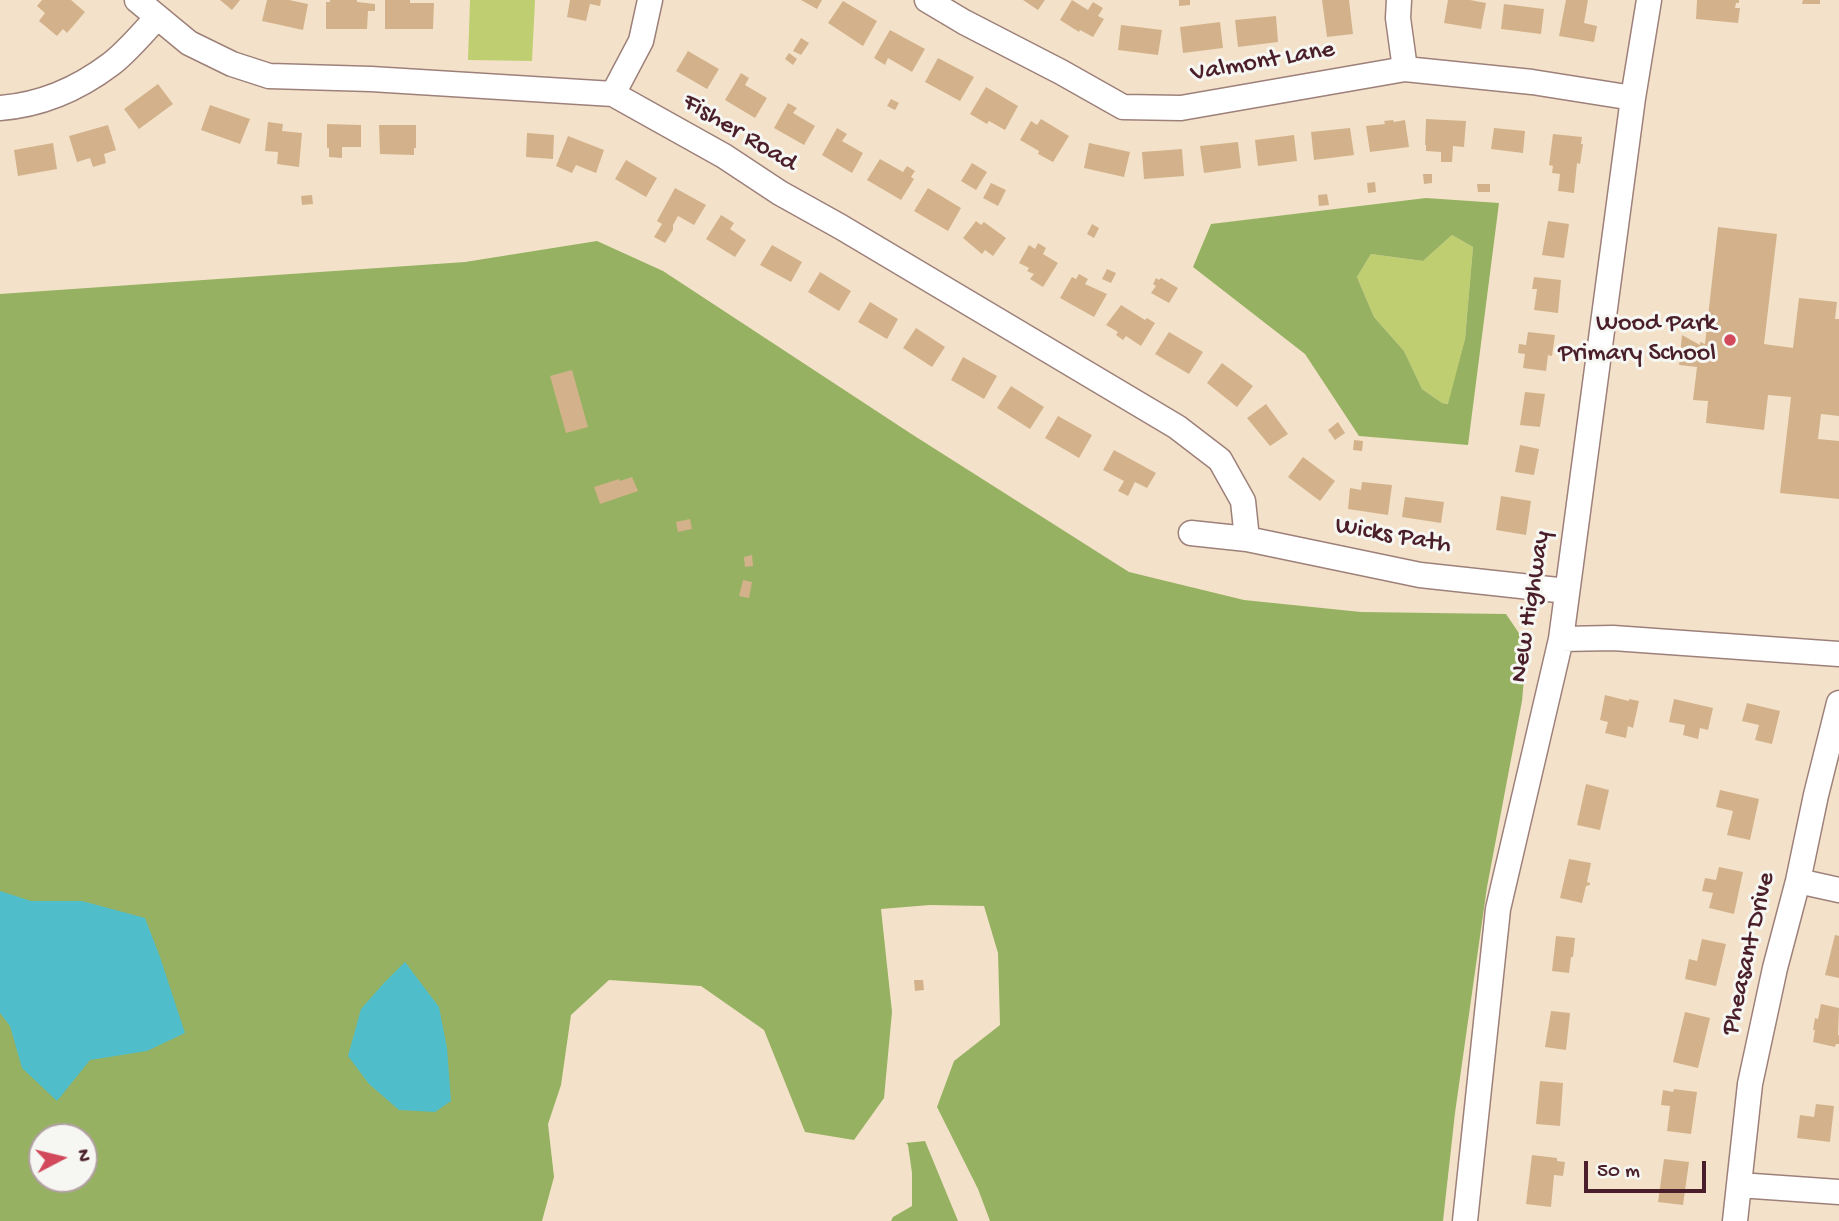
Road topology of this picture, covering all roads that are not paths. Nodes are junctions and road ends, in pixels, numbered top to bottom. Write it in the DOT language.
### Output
graph roads {
  1 [pos="137,0"];
  2 [pos="650,0"];
  3 [pos="928,0"];
  4 [pos="1399,0"];
  5 [pos="1649,0"];
  6 [pos="157,18"];
  7 [pos="1405,69"];
  8 [pos="613,94"];
  9 [pos="1633,98"];
  10 [pos="0,108"];
  11 [pos="1191,533"];
  12 [pos="1247,539"];
  13 [pos="1567,591"];
  14 [pos="1561,639"];
  15 [pos="1839,654"];
  16 [pos="1839,703"];
  17 [pos="1798,881"];
  18 [pos="1839,890"];
  19 [pos="1740,1185"];
  20 [pos="1839,1192"];
  21 [pos="1465,1221"];
  22 [pos="1735,1221"];
  1 -- 6 [label="street, Fisher Road"];
  2 -- 8 [label="street"];
  3 -- 7 [label="street, Valmont Lane"];
  4 -- 7 [label="street"];
  5 -- 9 [label="street, New Highway"];
  6 -- 8 [label="street, Fisher Road"];
  6 -- 10 [label="street"];
  7 -- 9 [label="street, Valmont Lane"];
  8 -- 12 [label="street, Fisher Road"];
  9 -- 13 [label="street, New Highway"];
  11 -- 12 [label="street, Wicks Path"];
  12 -- 13 [label="street, Wicks Path"];
  13 -- 14 [label="street, New Highway"];
  14 -- 15 [label="street"];
  14 -- 21 [label="street, New Highway"];
  16 -- 17 [label="street, Pheasant Drive"];
  17 -- 18 [label="street"];
  17 -- 19 [label="street, Pheasant Drive"];
  19 -- 20 [label="street"];
  19 -- 22 [label="street, Pheasant Drive"];
}
